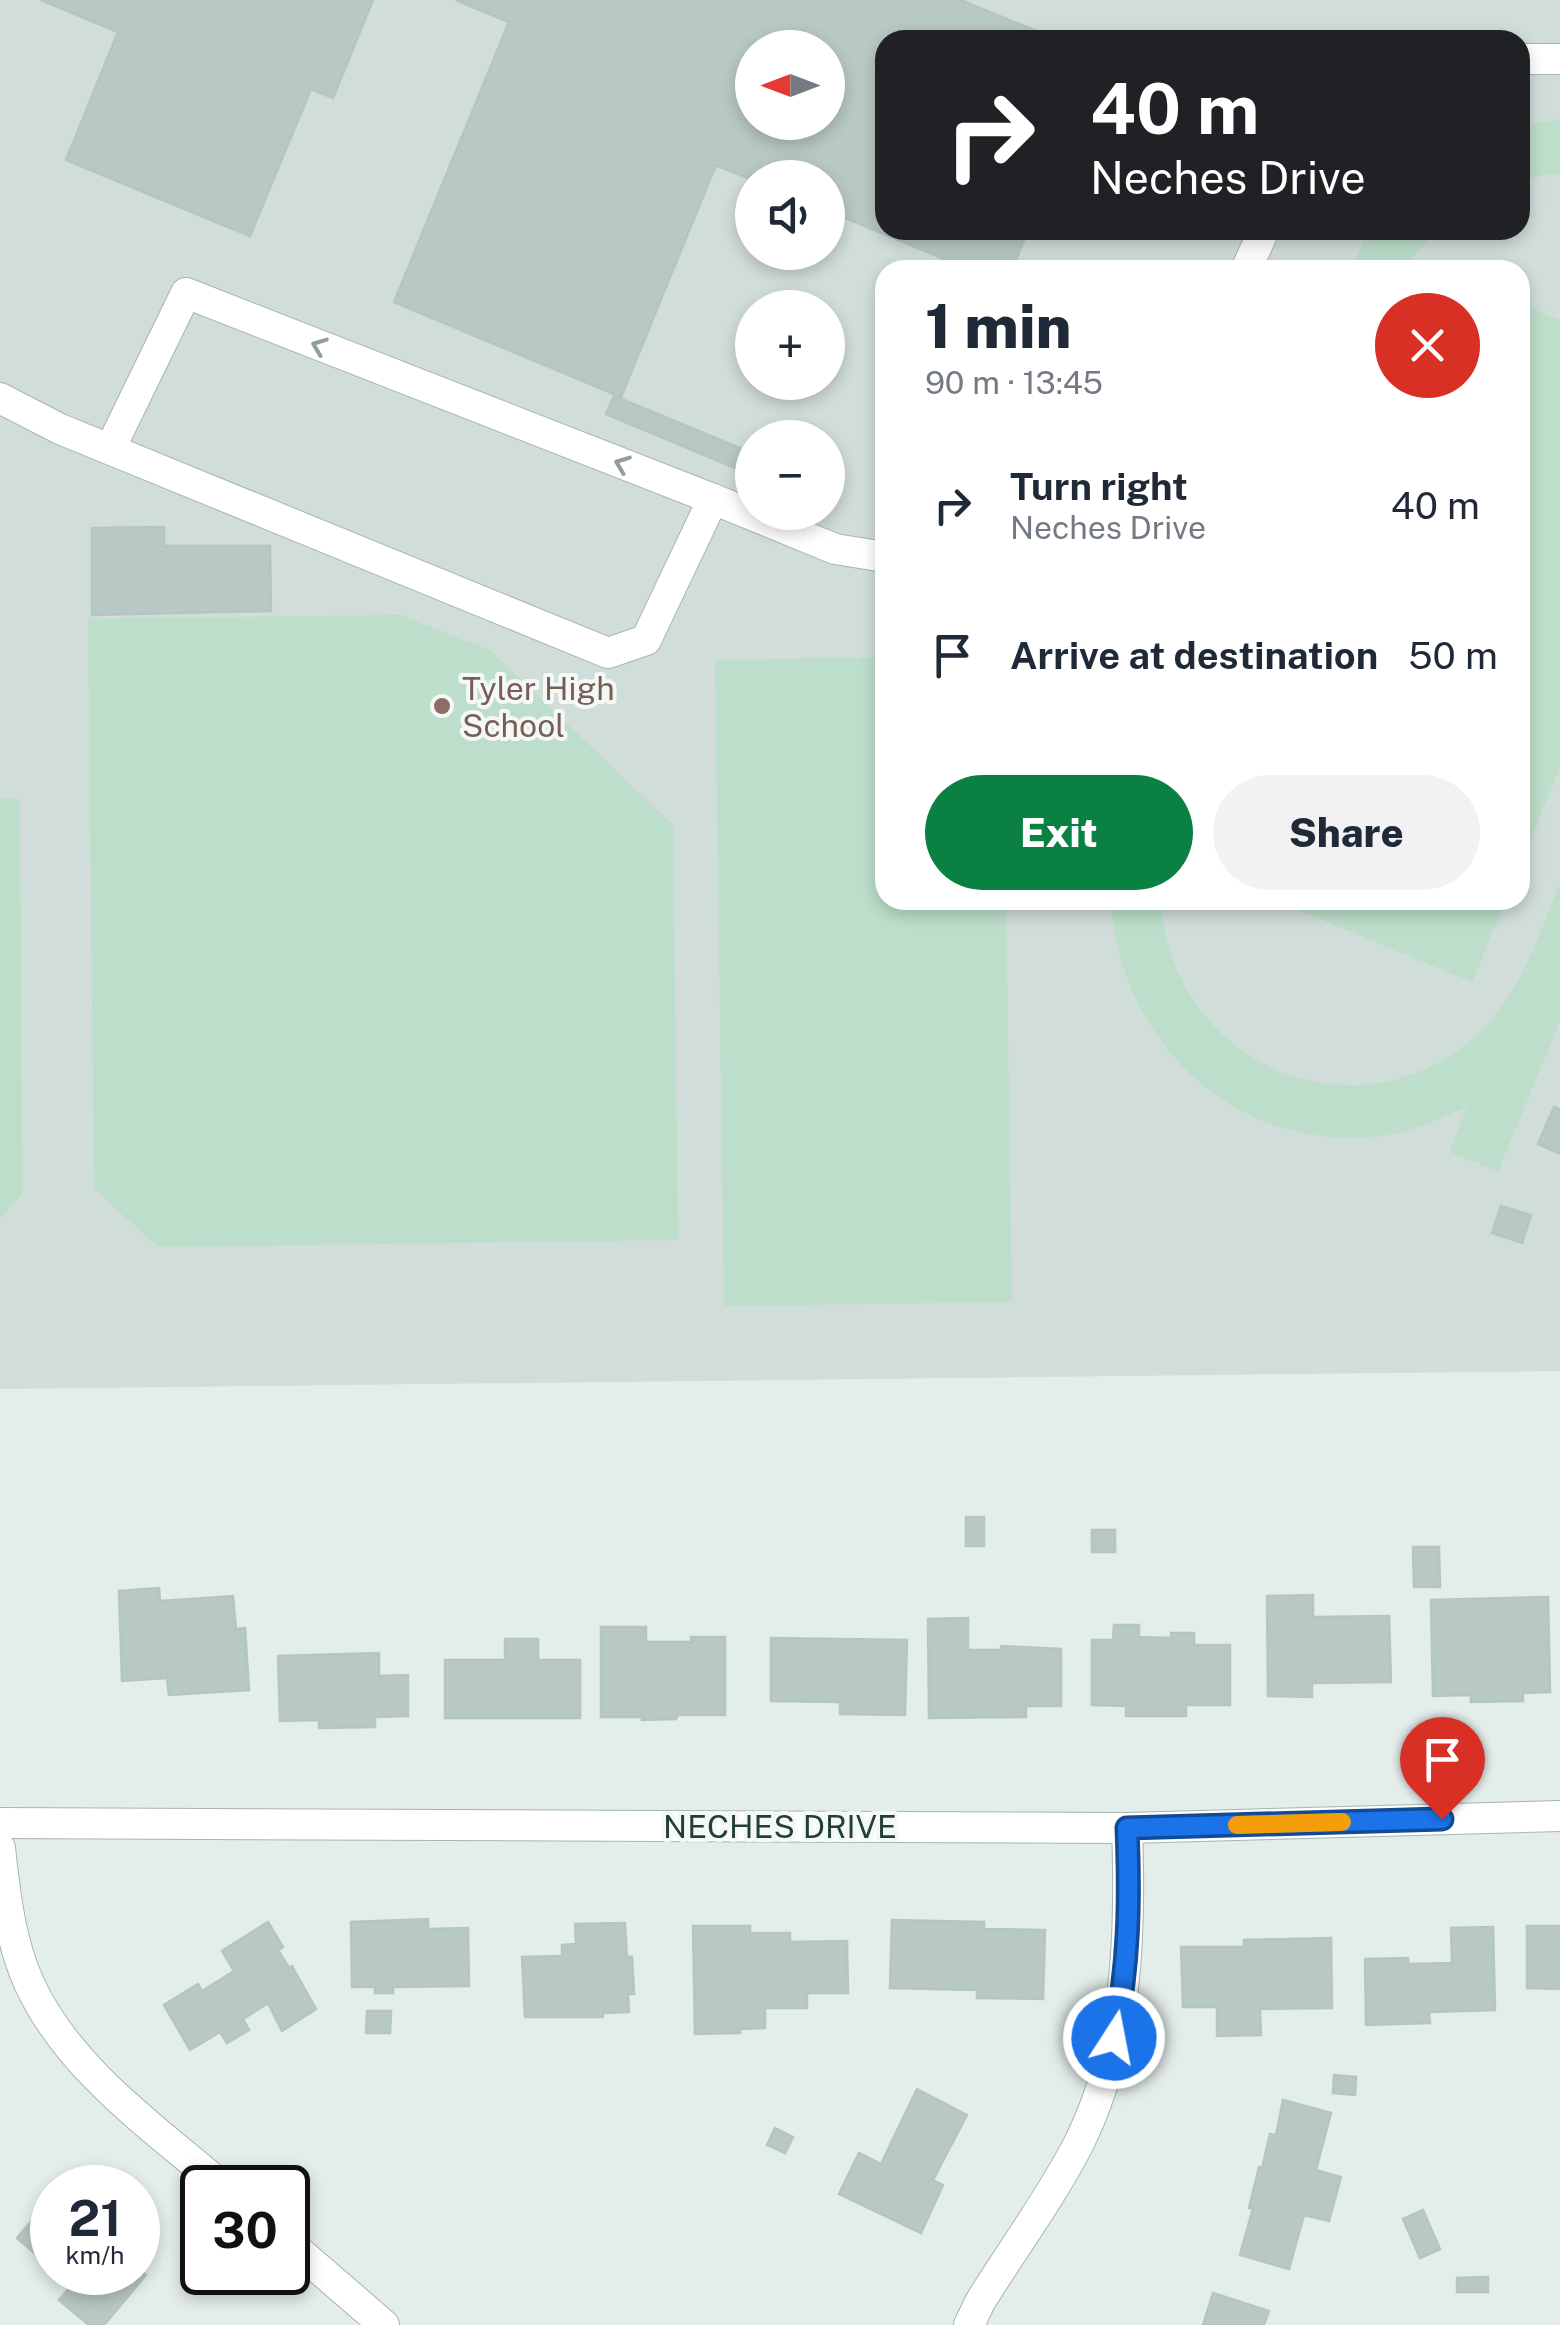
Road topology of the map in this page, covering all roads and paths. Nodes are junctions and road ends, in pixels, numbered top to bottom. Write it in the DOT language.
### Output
graph roads {
  1 [pos="1530,59"];
  2 [pos="1560,59"];
  3 [pos="0,398"];
  4 [pos="110,449"];
  5 [pos="713,499"];
  6 [pos="875,555"];
  7 [pos="1560,1816"];
  8 [pos="0,1823"];
  9 [pos="1127,1828"];
  10 [pos="0,1848"];
  11 [pos="197,2165"];
  12 [pos="310,2261"];
  13 [pos="384,2325"];
  14 [pos="970,2325"];
  1 -- 2 [label="street"];
  3 -- 4 [label="street"];
  4 -- 5 [label="street"];
  5 -- 4 [label="street, one-way"];
  5 -- 6 [label="street"];
  7 -- 9 [label="street, NECHES DRIVE"];
  8 -- 9 [label="street, NECHES DRIVE"];
  9 -- 14 [label="street"];
  10 -- 11 [label="street"];
  12 -- 13 [label="street"];
}
